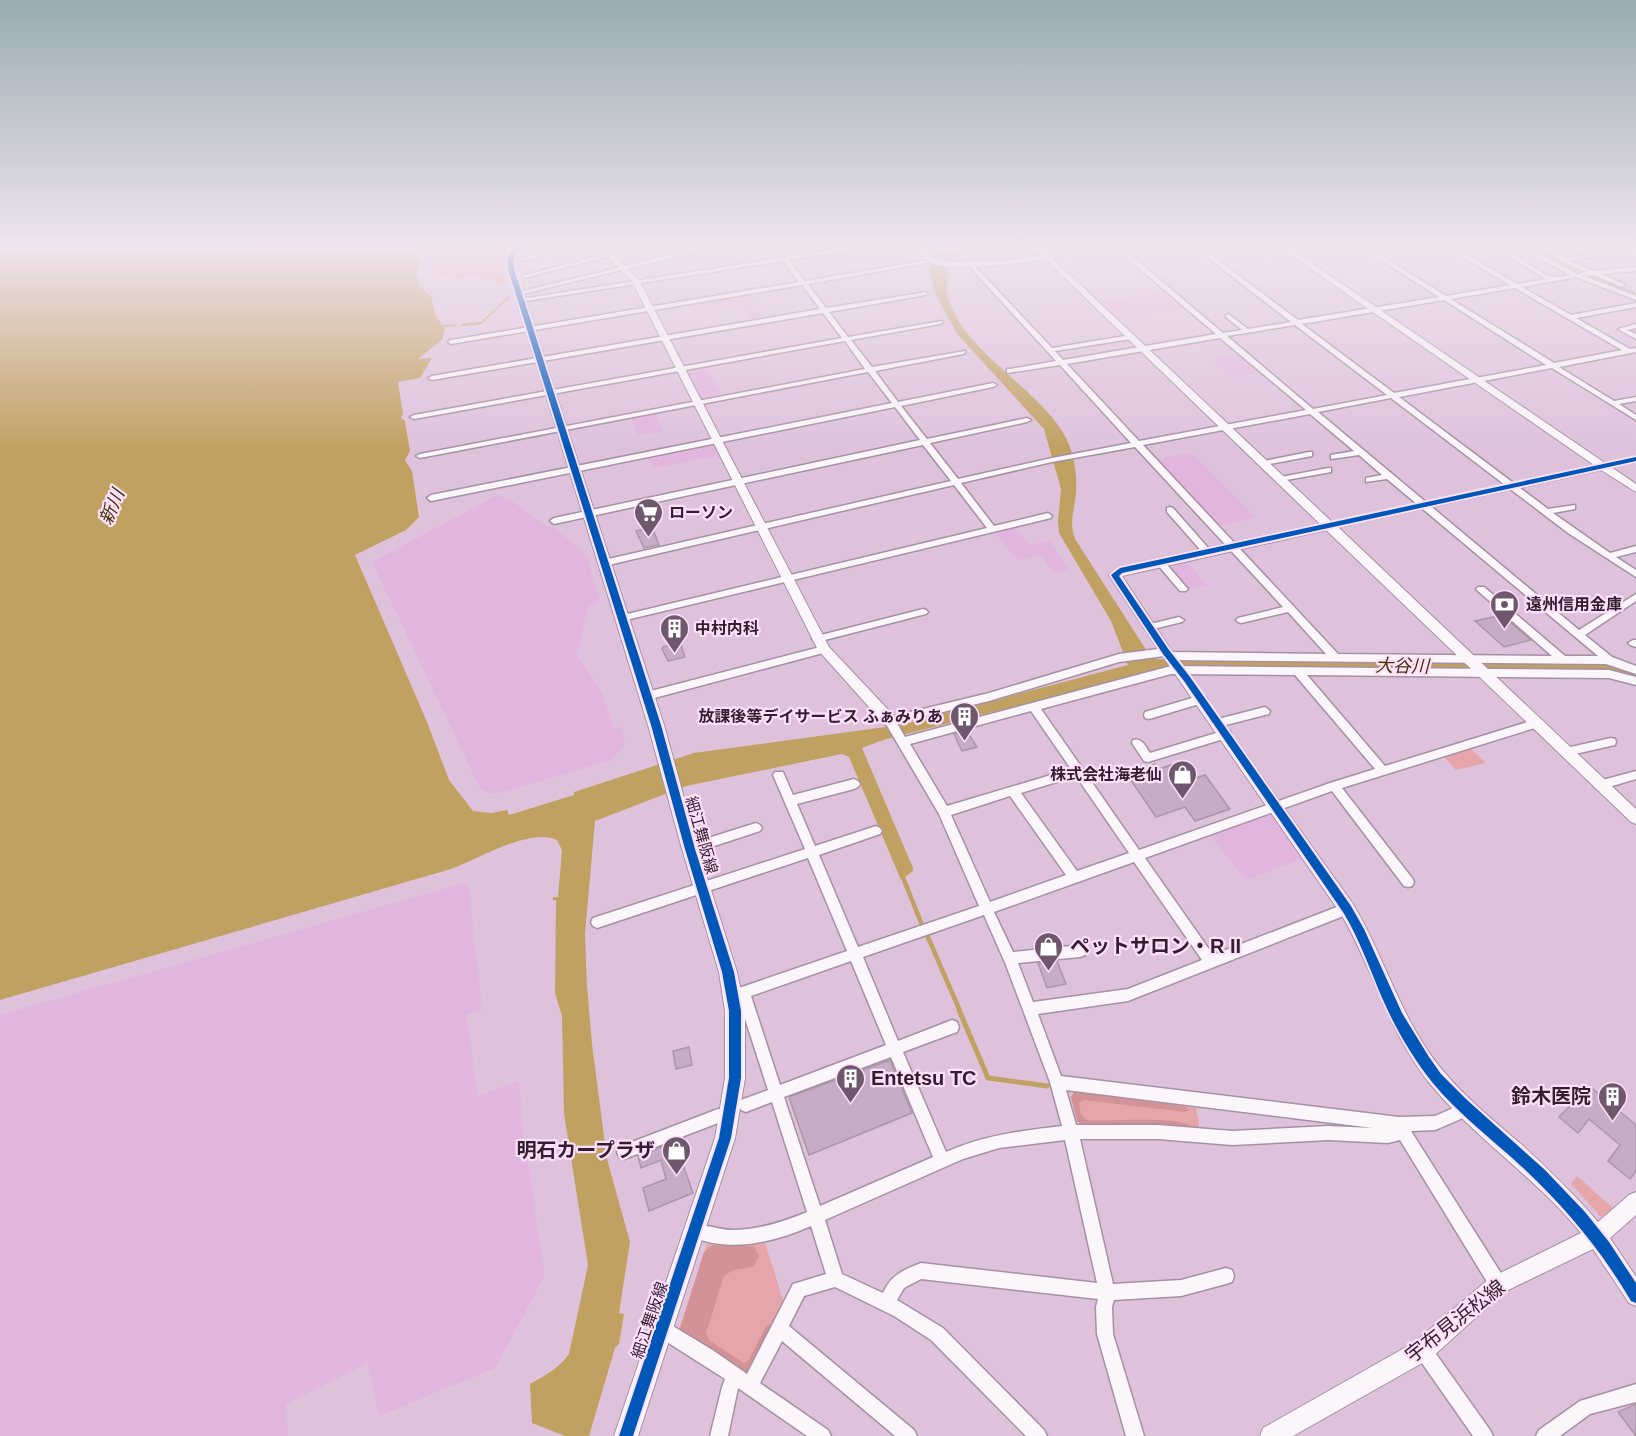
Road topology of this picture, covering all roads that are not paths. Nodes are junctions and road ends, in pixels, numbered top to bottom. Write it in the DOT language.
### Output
graph roads {
  1 [pos="524,314"];
  2 [pos="620,314"];
  3 [pos="653,314"];
  4 [pos="801,314"];
  5 [pos="827,314"];
  6 [pos="1017,314"];
  7 [pos="1107,314"];
  8 [pos="1197,314"];
  9 [pos="1285,314"];
  10 [pos="1351,314"];
  11 [pos="1381,314"];
  12 [pos="1471,314"];
  13 [pos="1565,314"];
  14 [pos="1586,314"];
  15 [pos="1228,316"];
  16 [pos="1570,317"];
  17 [pos="940,322"];
  18 [pos="1297,323"];
  19 [pos="1636,326"];
  20 [pos="529,329"];
  21 [pos="1247,331"];
  22 [pos="1222,335"];
  23 [pos="1131,337"];
  24 [pos="1636,337"];
  25 [pos="665,338"];
  26 [pos="846,339"];
  27 [pos="451,342"];
  28 [pos="1143,348"];
  29 [pos="1050,350"];
  30 [pos="963,352"];
  31 [pos="1634,352"];
  32 [pos="539,359"];
  33 [pos="1062,362"];
  34 [pos="1553,365"];
  35 [pos="681,369"];
  36 [pos="870,370"];
  37 [pos="1010,371"];
  38 [pos="432,378"];
  39 [pos="1477,380"];
  40 [pos="993,385"];
  41 [pos="550,393"];
  42 [pos="1393,396"];
  43 [pos="1636,399"];
  44 [pos="698,403"];
  45 [pos="1613,403"];
  46 [pos="896,404"];
  47 [pos="1312,411"];
  48 [pos="414,417"];
  49 [pos="1636,418"];
  50 [pos="1027,420"];
  51 [pos="1227,427"];
  52 [pos="561,429"];
  53 [pos="717,440"];
  54 [pos="925,442"];
  55 [pos="1138,444"];
  56 [pos="1360,452"];
  57 [pos="1310,454"];
  58 [pos="420,456"];
  59 [pos="1334,457"];
  60 [pos="1636,459"];
  61 [pos="1264,463"];
  62 [pos="1603,466"];
  63 [pos="574,469"];
  64 [pos="1328,470"];
  65 [pos="1389,476"];
  66 [pos="1281,479"];
  67 [pos="1369,480"];
  68 [pos="738,482"];
  69 [pos="957,483"];
  70 [pos="1512,486"];
  71 [pos="1636,489"];
  72 [pos="431,498"];
  73 [pos="1424,505"];
  74 [pos="1572,507"];
  75 [pos="1170,510"];
  76 [pos="588,513"];
  77 [pos="1547,513"];
  78 [pos="1048,516"];
  79 [pos="554,521"];
  80 [pos="1330,525"];
  81 [pos="761,527"];
  82 [pos="992,529"];
  83 [pos="1233,547"];
  84 [pos="1636,549"];
  85 [pos="1207,552"];
  86 [pos="1608,556"];
  87 [pos="1161,562"];
  88 [pos="604,563"];
  89 [pos="1636,574"];
  90 [pos="787,578"];
  91 [pos="1183,589"];
  92 [pos="1481,589"];
  93 [pos="1636,597"];
  94 [pos="1291,608"];
  95 [pos="923,612"];
  96 [pos="622,618"];
  97 [pos="1179,620"];
  98 [pos="1241,620"];
  99 [pos="1149,627"];
  100 [pos="1578,634"];
  101 [pos="818,639"];
  102 [pos="824,650"];
  103 [pos="1336,658"];
  104 [pos="1563,660"];
  105 [pos="1173,661"];
  106 [pos="1612,663"];
  107 [pos="1479,666"];
  108 [pos="1298,671"];
  109 [pos="1633,678"];
  110 [pos="646,696"];
  111 [pos="1202,699"];
  112 [pos="1034,707"];
  113 [pos="1265,711"];
  114 [pos="1149,715"];
  115 [pos="891,723"];
  116 [pos="1537,723"];
  117 [pos="1222,729"];
  118 [pos="902,740"];
  119 [pos="1611,741"];
  120 [pos="1137,743"];
  121 [pos="1566,752"];
  122 [pos="1382,770"];
  123 [pos="1078,771"];
  124 [pos="779,775"];
  125 [pos="1636,775"];
  126 [pos="854,784"];
  127 [pos="1599,785"];
  128 [pos="1334,786"];
  129 [pos="1013,791"];
  130 [pos="790,801"];
  131 [pos="1276,806"];
  132 [pos="944,812"];
  133 [pos="1636,818"];
  134 [pos="756,828"];
  135 [pos="876,831"];
  136 [pos="690,849"];
  137 [pos="812,852"];
  138 [pos="1137,856"];
  139 [pos="1075,878"];
  140 [pos="1408,882"];
  141 [pos="702,888"];
  142 [pos="987,909"];
  143 [pos="1347,909"];
  144 [pos="597,922"];
  145 [pos="1080,951"];
  146 [pos="855,955"];
  147 [pos="1010,958"];
  148 [pos="1211,963"];
  149 [pos="738,995"];
  150 [pos="1028,1009"];
  151 [pos="952,1026"];
  152 [pos="895,1048"];
  153 [pos="1057,1082"];
  154 [pos="776,1094"];
  155 [pos="1467,1109"];
  156 [pos="738,1112"];
  157 [pos="1400,1128"];
  158 [pos="1071,1132"];
  159 [pos="624,1152"];
  160 [pos="942,1160"];
  161 [pos="1636,1202"];
  162 [pos="814,1217"];
  163 [pos="695,1231"];
  164 [pos="1597,1236"];
  165 [pos="1226,1276"];
  166 [pos="836,1279"];
  167 [pos="1498,1284"];
  168 [pos="1107,1292"];
  169 [pos="1636,1296"];
  170 [pos="887,1305"];
  171 [pos="779,1328"];
  172 [pos="662,1329"];
  173 [pos="1423,1350"];
  174 [pos="735,1376"];
  175 [pos="750,1386"];
  176 [pos="1636,1393"];
  177 [pos="1281,1434"];
  178 [pos="626,1436"];
  179 [pos="719,1436"];
  180 [pos="822,1436"];
  181 [pos="908,1436"];
  182 [pos="1038,1436"];
  183 [pos="1135,1436"];
  184 [pos="1484,1436"];
  185 [pos="1545,1436"];
  1 -- 20 [label="main road, 細江舞阪線"];
  2 -- 20 [label="street"];
  3 -- 25 [label="street"];
  4 -- 25 [label="street"];
  5 -- 26 [label="street"];
  6 -- 29 [label="street"];
  7 -- 23 [label="street"];
  8 -- 22 [label="street"];
  9 -- 18 [label="street"];
  10 -- 18 [label="street"];
  11 -- 39 [label="street"];
  12 -- 34 [label="street"];
  13 -- 16 [label="street"];
  14 -- 16 [label="street"];
  15 -- 21 [label="street"];
  16 -- 31 [label="street"];
  17 -- 26 [label="street"];
  18 -- 21 [label="street"];
  18 -- 42 [label="street"];
  19 -- 24 [label="street"];
  20 -- 27 [label="street"];
  20 -- 32 [label="main road, 細江舞阪線"];
  21 -- 22 [label="street"];
  22 -- 28 [label="street"];
  22 -- 47 [label="street"];
  23 -- 28 [label="street"];
  23 -- 29 [label="street"];
  25 -- 32 [label="street"];
  25 -- 35 [label="street"];
  26 -- 35 [label="street"];
  26 -- 36 [label="street"];
  28 -- 33 [label="street"];
  28 -- 51 [label="street"];
  29 -- 33 [label="street"];
  30 -- 36 [label="street"];
  31 -- 34 [label="street"];
  32 -- 38 [label="street"];
  32 -- 41 [label="main road, 細江舞阪線"];
  33 -- 37 [label="street"];
  33 -- 55 [label="street"];
  34 -- 39 [label="street"];
  34 -- 45 [label="street"];
  35 -- 41 [label="street"];
  35 -- 44 [label="street"];
  36 -- 44 [label="street"];
  36 -- 46 [label="street"];
  39 -- 42 [label="street"];
  39 -- 62 [label="street"];
  40 -- 46 [label="street"];
  41 -- 48 [label="street"];
  41 -- 52 [label="main road, 細江舞阪線"];
  42 -- 47 [label="street"];
  42 -- 70 [label="street"];
  43 -- 45 [label="street"];
  44 -- 52 [label="street"];
  44 -- 53 [label="street"];
  45 -- 49 [label="street"];
  46 -- 53 [label="street"];
  46 -- 54 [label="street"];
  47 -- 51 [label="street"];
  47 -- 56 [label="street"];
  50 -- 54 [label="street"];
  51 -- 55 [label="street"];
  51 -- 61 [label="street"];
  52 -- 58 [label="street"];
  52 -- 63 [label="main road, 細江舞阪線"];
  53 -- 63 [label="street"];
  53 -- 68 [label="street"];
  54 -- 68 [label="street"];
  54 -- 69 [label="street"];
  55 -- 69 [label="street"];
  55 -- 83 [label="street"];
  56 -- 59 [label="street"];
  56 -- 65 [label="street"];
  57 -- 61 [label="street"];
  60 -- 62 [label="street"];
  61 -- 66 [label="street"];
  62 -- 70 [label="street"];
  62 -- 71 [label="street"];
  63 -- 72 [label="street"];
  63 -- 76 [label="main road, 細江舞阪線"];
  64 -- 66 [label="street"];
  65 -- 67 [label="street"];
  65 -- 73 [label="street"];
  66 -- 80 [label="street"];
  68 -- 76 [label="street"];
  68 -- 81 [label="street"];
  69 -- 81 [label="street"];
  69 -- 82 [label="street"];
  70 -- 73 [label="street"];
  70 -- 77 [label="street"];
  73 -- 80 [label="street"];
  73 -- 100 [label="street"];
  74 -- 77 [label="street"];
  75 -- 85 [label="street"];
  76 -- 79 [label="street"];
  76 -- 88 [label="main road, 細江舞阪線"];
  77 -- 86 [label="street"];
  78 -- 82 [label="street"];
  80 -- 83 [label="street"];
  80 -- 107 [label="street"];
  81 -- 88 [label="street"];
  81 -- 90 [label="street"];
  82 -- 90 [label="street"];
  83 -- 85 [label="street"];
  83 -- 94 [label="street"];
  84 -- 86 [label="street"];
  85 -- 87 [label="street"];
  86 -- 89 [label="street"];
  87 -- 91 [label="street"];
  87 -- 99 [label="street"];
  88 -- 96 [label="main road, 細江舞阪線"];
  90 -- 96 [label="street"];
  90 -- 101 [label="street"];
  92 -- 104 [label="street"];
  93 -- 100 [label="street"];
  94 -- 98 [label="street"];
  94 -- 103 [label="street"];
  95 -- 101 [label="street"];
  96 -- 110 [label="main road, 細江舞阪線"];
  97 -- 99 [label="street"];
  99 -- 105 [label="street"];
  100 -- 106 [label="street"];
  101 -- 102 [label="street"];
  102 -- 110 [label="street"];
  102 -- 115 [label="street"];
  103 -- 105 [label="street"];
  103 -- 107 [label="street"];
  104 -- 106 [label="street"];
  104 -- 107 [label="street"];
  105 -- 108 [label="street"];
  105 -- 111 [label="street"];
  105 -- 112 [label="street"];
  105 -- 115 [label="street"];
  106 -- 109 [label="street"];
  107 -- 108 [label="street"];
  107 -- 109 [label="street"];
  107 -- 116 [label="street"];
  108 -- 122 [label="street"];
  110 -- 136 [label="main road, 細江舞阪線"];
  111 -- 114 [label="street"];
  111 -- 117 [label="street"];
  112 -- 118 [label="street"];
  112 -- 123 [label="street"];
  113 -- 117 [label="street"];
  115 -- 118 [label="street"];
  116 -- 121 [label="street"];
  116 -- 122 [label="street"];
  117 -- 120 [label="street"];
  117 -- 131 [label="street"];
  118 -- 132 [label="street"];
  119 -- 121 [label="street"];
  121 -- 127 [label="street"];
  122 -- 128 [label="street"];
  123 -- 129 [label="street"];
  123 -- 138 [label="street"];
  124 -- 130 [label="street"];
  125 -- 127 [label="street"];
  126 -- 130 [label="street"];
  127 -- 133 [label="street"];
  128 -- 131 [label="street"];
  128 -- 140 [label="street"];
  129 -- 132 [label="street"];
  129 -- 139 [label="street"];
  130 -- 137 [label="street"];
  131 -- 138 [label="street"];
  131 -- 143 [label="street"];
  132 -- 142 [label="street"];
  134 -- 136 [label="street"];
  135 -- 137 [label="street"];
  136 -- 141 [label="main road, 細江舞阪線"];
  137 -- 141 [label="street"];
  137 -- 146 [label="street"];
  138 -- 139 [label="street"];
  138 -- 148 [label="street"];
  139 -- 142 [label="street"];
  141 -- 144 [label="street"];
  141 -- 149 [label="main road, 細江舞阪線"];
  142 -- 146 [label="street"];
  142 -- 147 [label="street"];
  143 -- 148 [label="street"];
  143 -- 155 [label="street"];
  145 -- 147 [label="street"];
  146 -- 149 [label="street"];
  146 -- 152 [label="street"];
  147 -- 150 [label="street"];
  148 -- 150 [label="street"];
  149 -- 154 [label="street"];
  149 -- 156 [label="main road, 細江舞阪線"];
  150 -- 153 [label="street"];
  151 -- 152 [label="street"];
  152 -- 154 [label="street"];
  152 -- 160 [label="street"];
  153 -- 157 [label="street"];
  153 -- 158 [label="street"];
  154 -- 156 [label="street"];
  154 -- 162 [label="street"];
  155 -- 157 [label="street"];
  155 -- 164 [label="street"];
  156 -- 159 [label="street"];
  156 -- 163 [label="main road, 細江舞阪線"];
  157 -- 158 [label="street"];
  157 -- 167 [label="street"];
  158 -- 160 [label="street"];
  158 -- 168 [label="street"];
  160 -- 162 [label="street"];
  161 -- 164 [label="street, 宇布見浜松線"];
  162 -- 163 [label="street"];
  162 -- 166 [label="street"];
  163 -- 172 [label="main road, 細江舞阪線"];
  164 -- 167 [label="street, 宇布見浜松線"];
  164 -- 169 [label="street"];
  165 -- 168 [label="street"];
  166 -- 170 [label="street"];
  166 -- 171 [label="street"];
  167 -- 173 [label="street, 宇布見浜松線"];
  168 -- 170 [label="street"];
  168 -- 183 [label="street"];
  170 -- 182 [label="street"];
  171 -- 175 [label="street"];
  171 -- 181 [label="street"];
  172 -- 174 [label="street"];
  172 -- 178 [label="main road, 細江舞阪線"];
  173 -- 177 [label="street, 宇布見浜松線"];
  173 -- 184 [label="street"];
  174 -- 175 [label="street"];
  174 -- 179 [label="street"];
  175 -- 180 [label="street"];
  176 -- 185 [label="street"];
}
